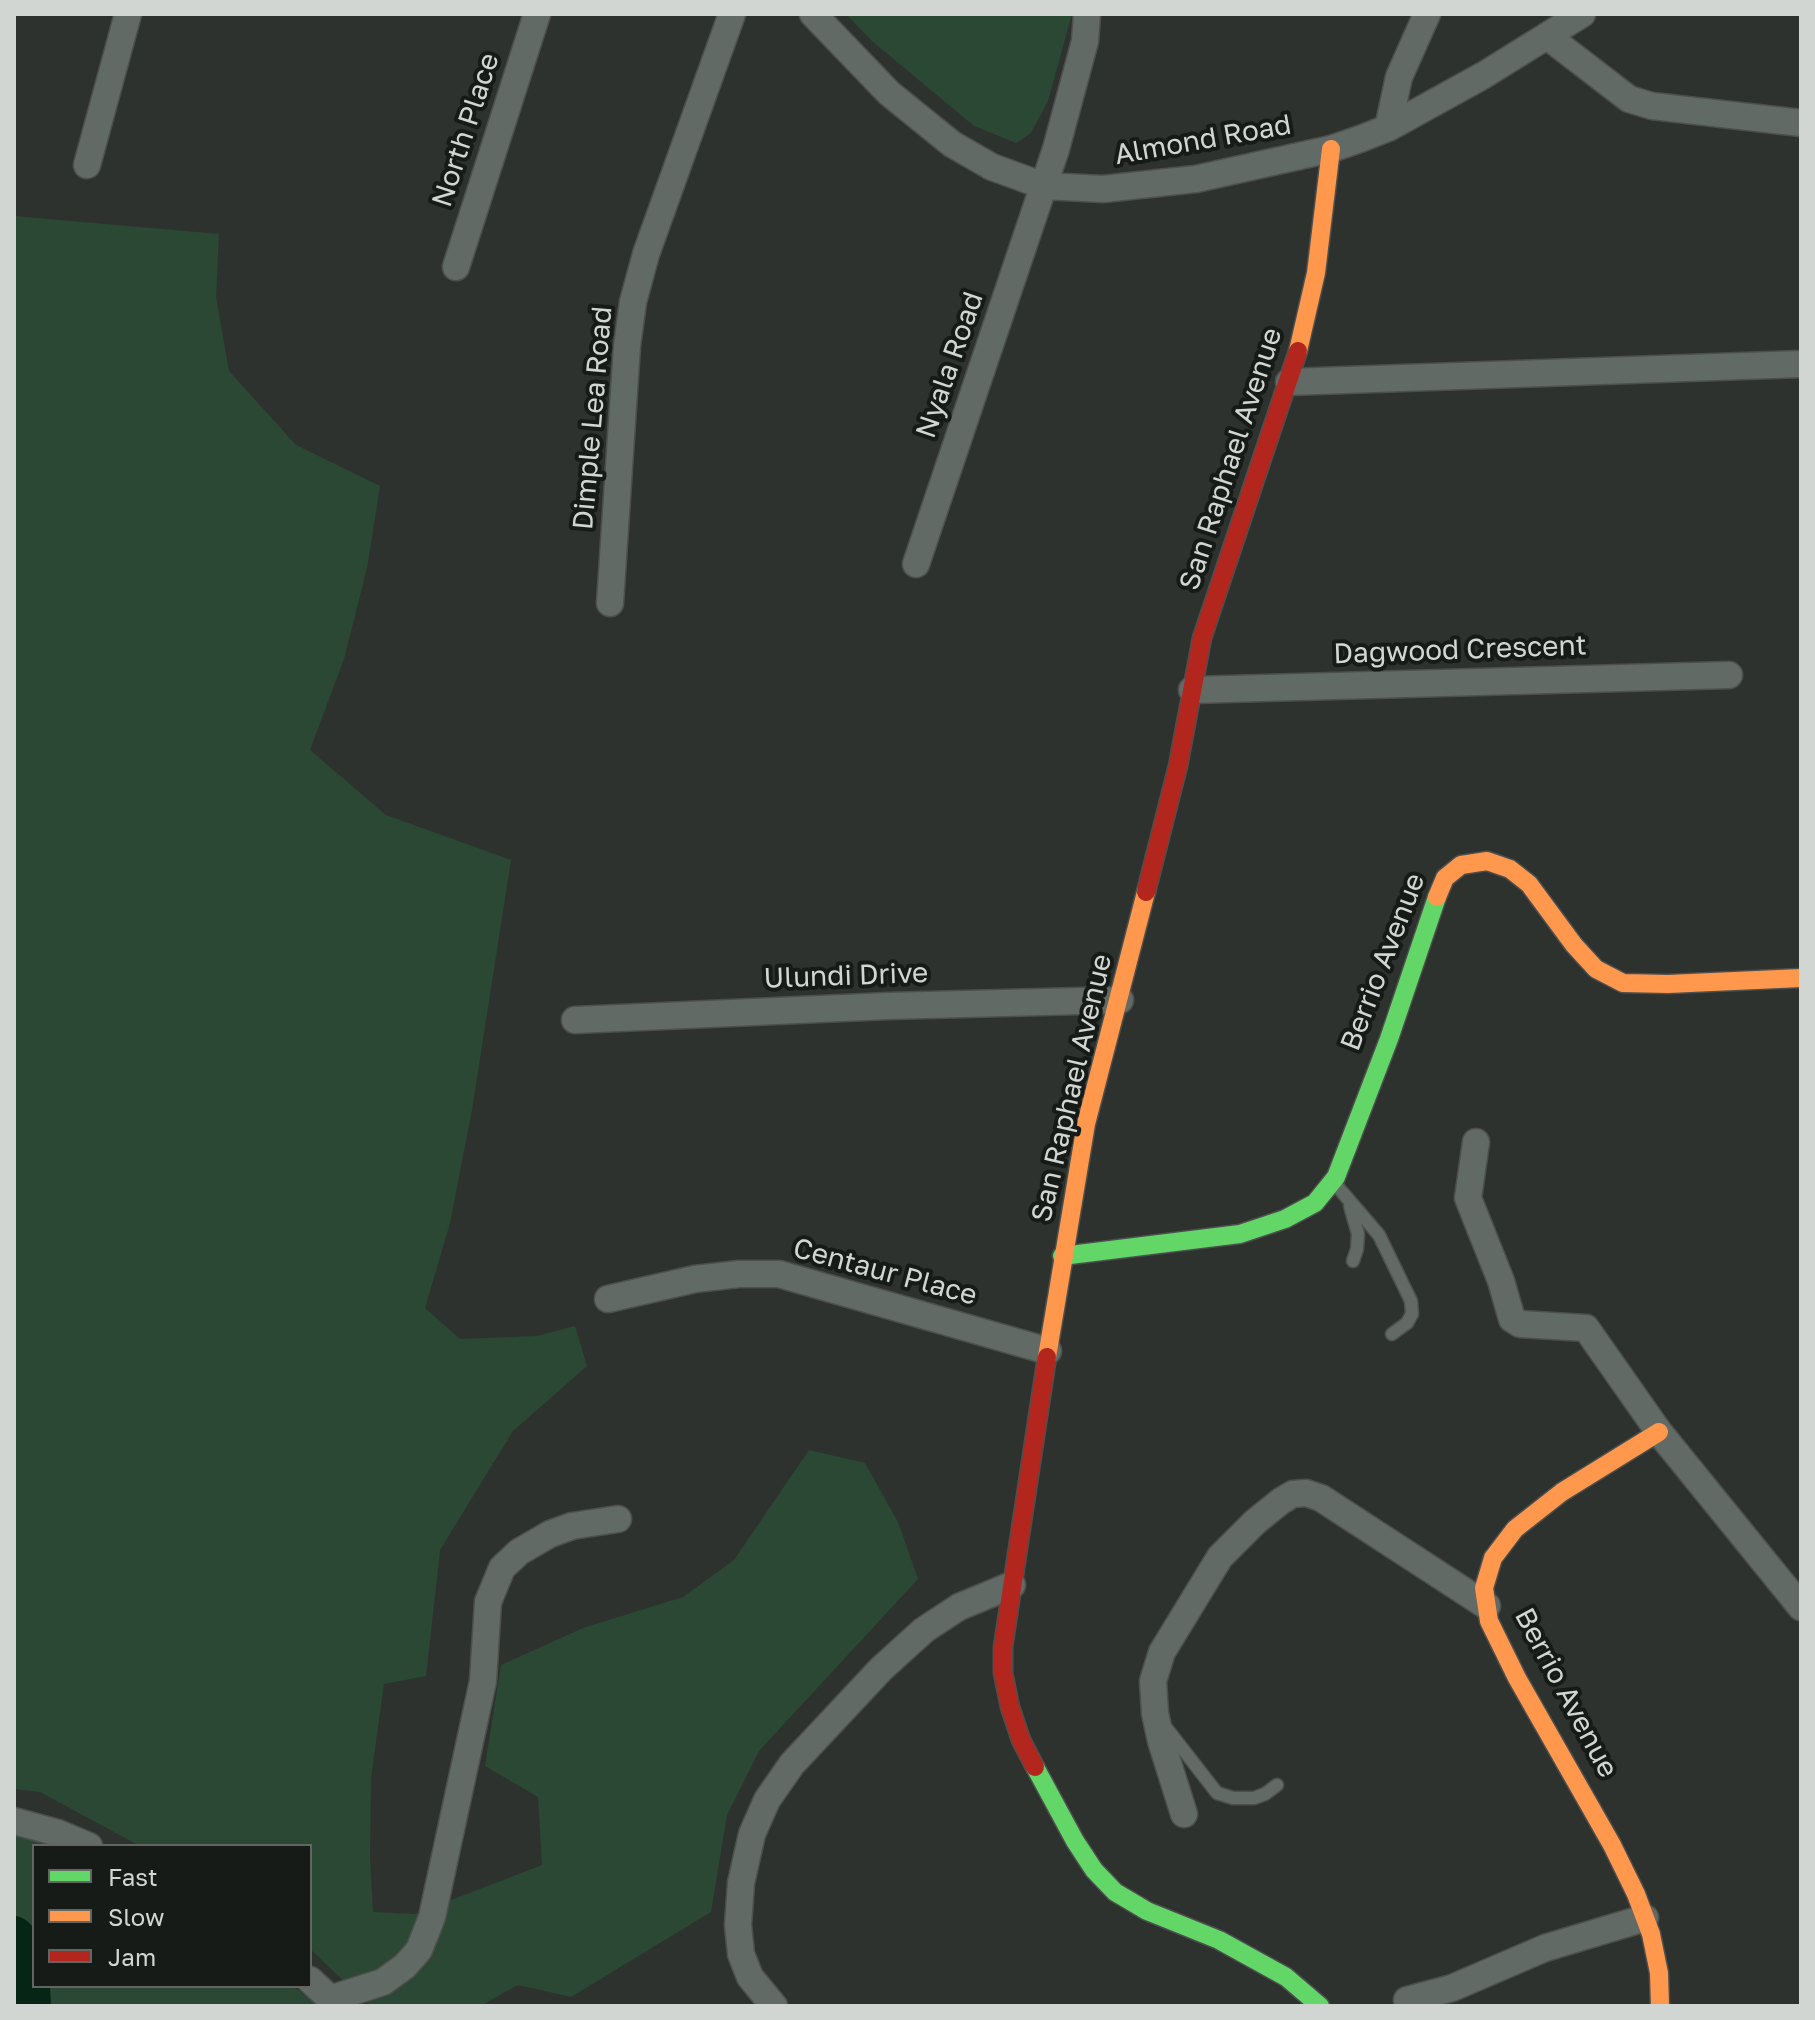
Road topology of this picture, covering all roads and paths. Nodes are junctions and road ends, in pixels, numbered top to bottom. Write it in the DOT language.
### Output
graph roads {
  1 [pos="128,14"];
  2 [pos="537,14"];
  3 [pos="732,14"];
  4 [pos="813,14"];
  5 [pos="1087,14"];
  6 [pos="1427,14"];
  7 [pos="1582,14"];
  8 [pos="1547,36"];
  9 [pos="1801,123"];
  10 [pos="1388,128"];
  11 [pos="1331,149"];
  12 [pos="87,165"];
  13 [pos="1044,186"];
  14 [pos="456,267"];
  15 [pos="1801,364"];
  16 [pos="1289,382"];
  17 [pos="916,564"];
  18 [pos="610,603"];
  19 [pos="1729,675"];
  20 [pos="1192,690"];
  21 [pos="1801,978"];
  22 [pos="1120,1000"];
  23 [pos="575,1020"];
  24 [pos="1476,1142"];
  25 [pos="1332,1181"];
  26 [pos="1347,1199"];
  27 [pos="1062,1256"];
  28 [pos="1353,1261"];
  29 [pos="608,1299"];
  30 [pos="1392,1334"];
  31 [pos="1048,1351"];
  32 [pos="1659,1432"];
  33 [pos="618,1519"];
  34 [pos="1012,1585"];
  35 [pos="1487,1606"];
  36 [pos="1801,1607"];
  37 [pos="1155,1713"];
  38 [pos="1277,1785"];
  39 [pos="1184,1814"];
  40 [pos="14,1821"];
  41 [pos="84,1844"];
  42 [pos="1645,1918"];
  43 [pos="312,1982"];
  44 [pos="1407,2000"];
  45 [pos="334,2002"];
  46 [pos="774,2006"];
  47 [pos="1320,2006"];
  48 [pos="1660,2006"];
  1 -- 12 [label="street"];
  2 -- 14 [label="street, North Place"];
  3 -- 18 [label="street, Dimple Lea Road"];
  4 -- 13 [label="street, Almond Road"];
  5 -- 13 [label="street, Nyala Road"];
  6 -- 10 [label="street"];
  7 -- 8 [label="street, Almond Road"];
  8 -- 9 [label="street"];
  8 -- 10 [label="street, Almond Road"];
  10 -- 11 [label="street, Almond Road"];
  11 -- 13 [label="street, Almond Road"];
  11 -- 16 [label="street, San Raphael Avenue"];
  13 -- 17 [label="street, Nyala Road"];
  15 -- 16 [label="street"];
  16 -- 20 [label="street, San Raphael Avenue"];
  19 -- 20 [label="street, Dagwood Crescent"];
  20 -- 22 [label="street, San Raphael Avenue"];
  21 -- 25 [label="street, Berrio Avenue"];
  22 -- 23 [label="street, Ulundi Drive"];
  22 -- 27 [label="street, San Raphael Avenue"];
  24 -- 32 [label="street"];
  25 -- 26 [label="lane"];
  25 -- 27 [label="street, Berrio Avenue"];
  26 -- 28 [label="lane"];
  26 -- 30 [label="lane"];
  27 -- 31 [label="street, San Raphael Avenue"];
  29 -- 31 [label="street, Centaur Place"];
  31 -- 34 [label="street, San Raphael Avenue"];
  32 -- 35 [label="street, Berrio Avenue"];
  32 -- 36 [label="street"];
  33 -- 45 [label="street"];
  34 -- 46 [label="street"];
  34 -- 47 [label="street, San Raphael Avenue"];
  35 -- 37 [label="street"];
  35 -- 42 [label="street, Berrio Avenue"];
  37 -- 38 [label="lane"];
  37 -- 39 [label="street"];
  40 -- 41 [label="street"];
  42 -- 44 [label="street"];
  42 -- 48 [label="street, Berrio Avenue"];
  43 -- 45 [label="street"];
}
